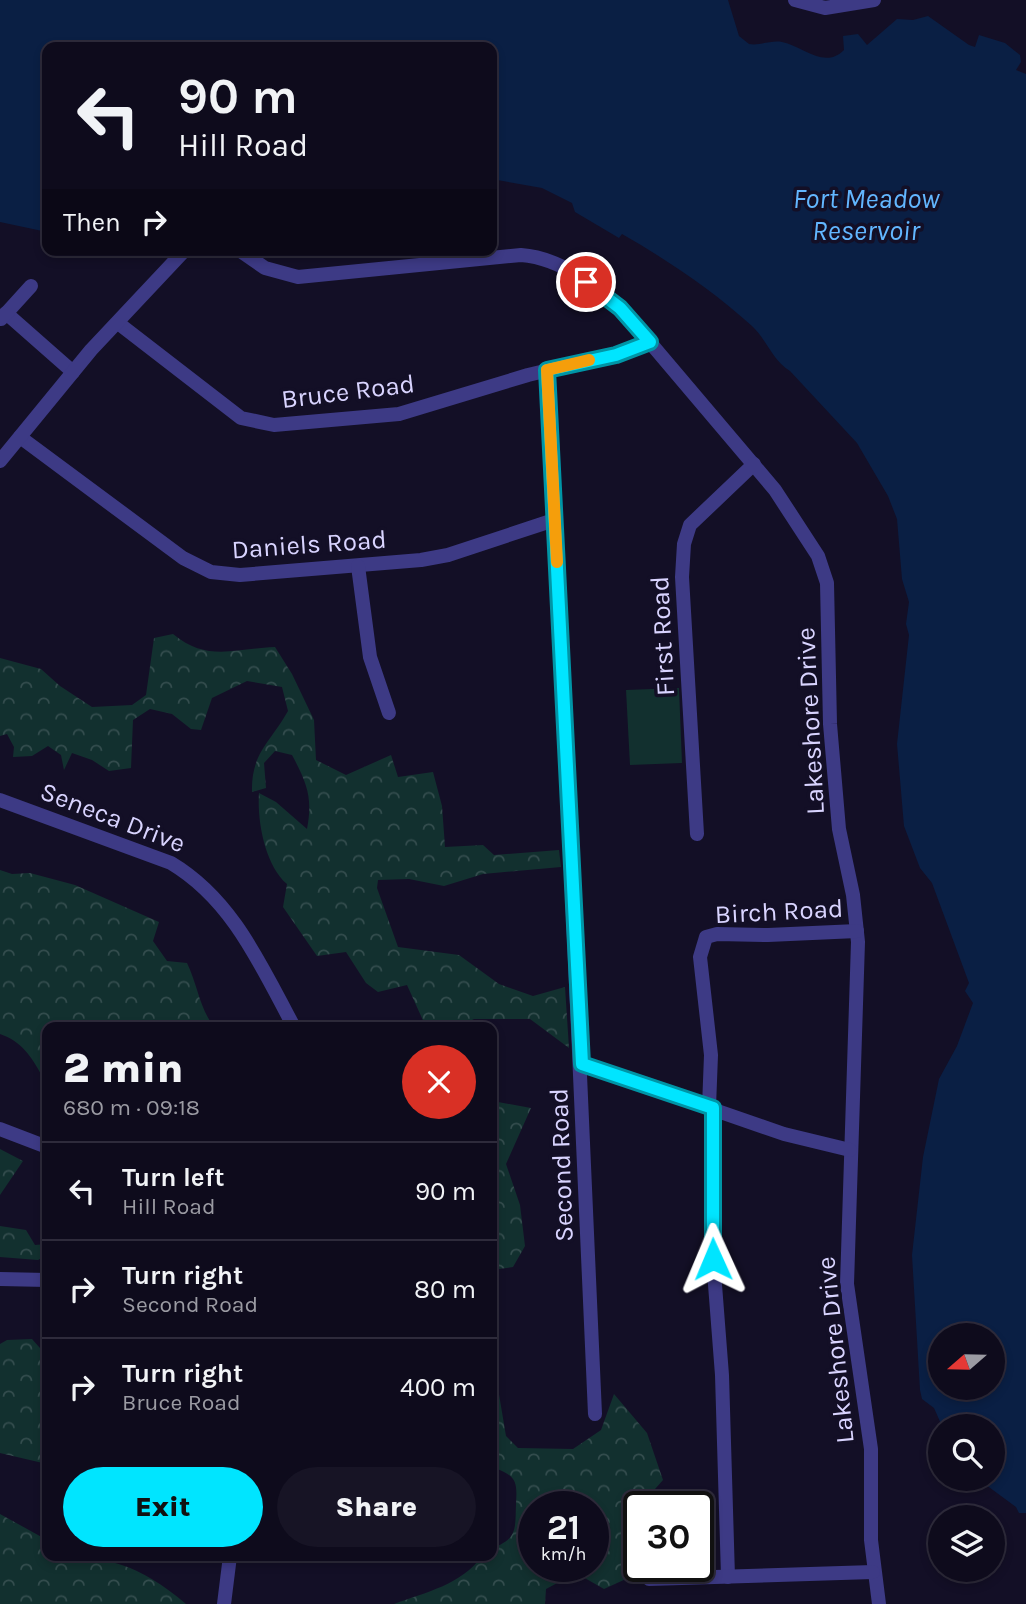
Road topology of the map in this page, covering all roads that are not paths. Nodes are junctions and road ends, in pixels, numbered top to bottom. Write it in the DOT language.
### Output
graph roads {
  1 [pos="795,0"];
  2 [pos="874,0"];
  3 [pos="179,256"];
  4 [pos="249,256"];
  5 [pos="31,286"];
  6 [pos="3,316"];
  7 [pos="118,323"];
  8 [pos="650,342"];
  9 [pos="547,370"];
  10 [pos="73,372"];
  11 [pos="20,438"];
  12 [pos="0,461"];
  13 [pos="754,464"];
  14 [pos="554,520"];
  15 [pos="358,566"];
  16 [pos="389,713"];
  17 [pos="0,800"];
  18 [pos="697,834"];
  19 [pos="857,931"];
  20 [pos="291,1022"];
  21 [pos="582,1064"];
  22 [pos="711,1107"];
  23 [pos="0,1129"];
  24 [pos="42,1145"];
  25 [pos="850,1150"];
  26 [pos="0,1279"];
  27 [pos="42,1280"];
  28 [pos="596,1413"];
  29 [pos="229,1561"];
  30 [pos="873,1572"];
  31 [pos="714,1577"];
  32 [pos="728,1577"];
  33 [pos="224,1604"];
  34 [pos="880,1604"];
  1 -- 2 [label="street"];
  3 -- 7 [label="street"];
  4 -- 8 [label="street, Lakeshore Drive"];
  5 -- 6 [label="street"];
  6 -- 10 [label="street"];
  7 -- 9 [label="street, Bruce Road"];
  7 -- 10 [label="street"];
  8 -- 9 [label="street, Bruce Road"];
  8 -- 13 [label="street, Lakeshore Drive"];
  9 -- 14 [label="street, Second Road"];
  10 -- 11 [label="street"];
  11 -- 12 [label="street"];
  11 -- 15 [label="street, Daniels Road"];
  13 -- 18 [label="street, First Road"];
  13 -- 19 [label="street, Lakeshore Drive"];
  14 -- 15 [label="street, Daniels Road"];
  14 -- 21 [label="street, Second Road"];
  15 -- 16 [label="street"];
  17 -- 20 [label="street, Seneca Drive"];
  19 -- 22 [label="street, Birch Road"];
  19 -- 25 [label="street, Lakeshore Drive"];
  21 -- 22 [label="street"];
  21 -- 28 [label="street, Second Road"];
  22 -- 25 [label="street"];
  22 -- 32 [label="street"];
  23 -- 24 [label="street"];
  25 -- 30 [label="street, Lakeshore Drive"];
  26 -- 27 [label="street"];
  29 -- 33 [label="street"];
  30 -- 32 [label="street"];
  30 -- 34 [label="street, Lakeshore Drive"];
  31 -- 32 [label="street"];
}
